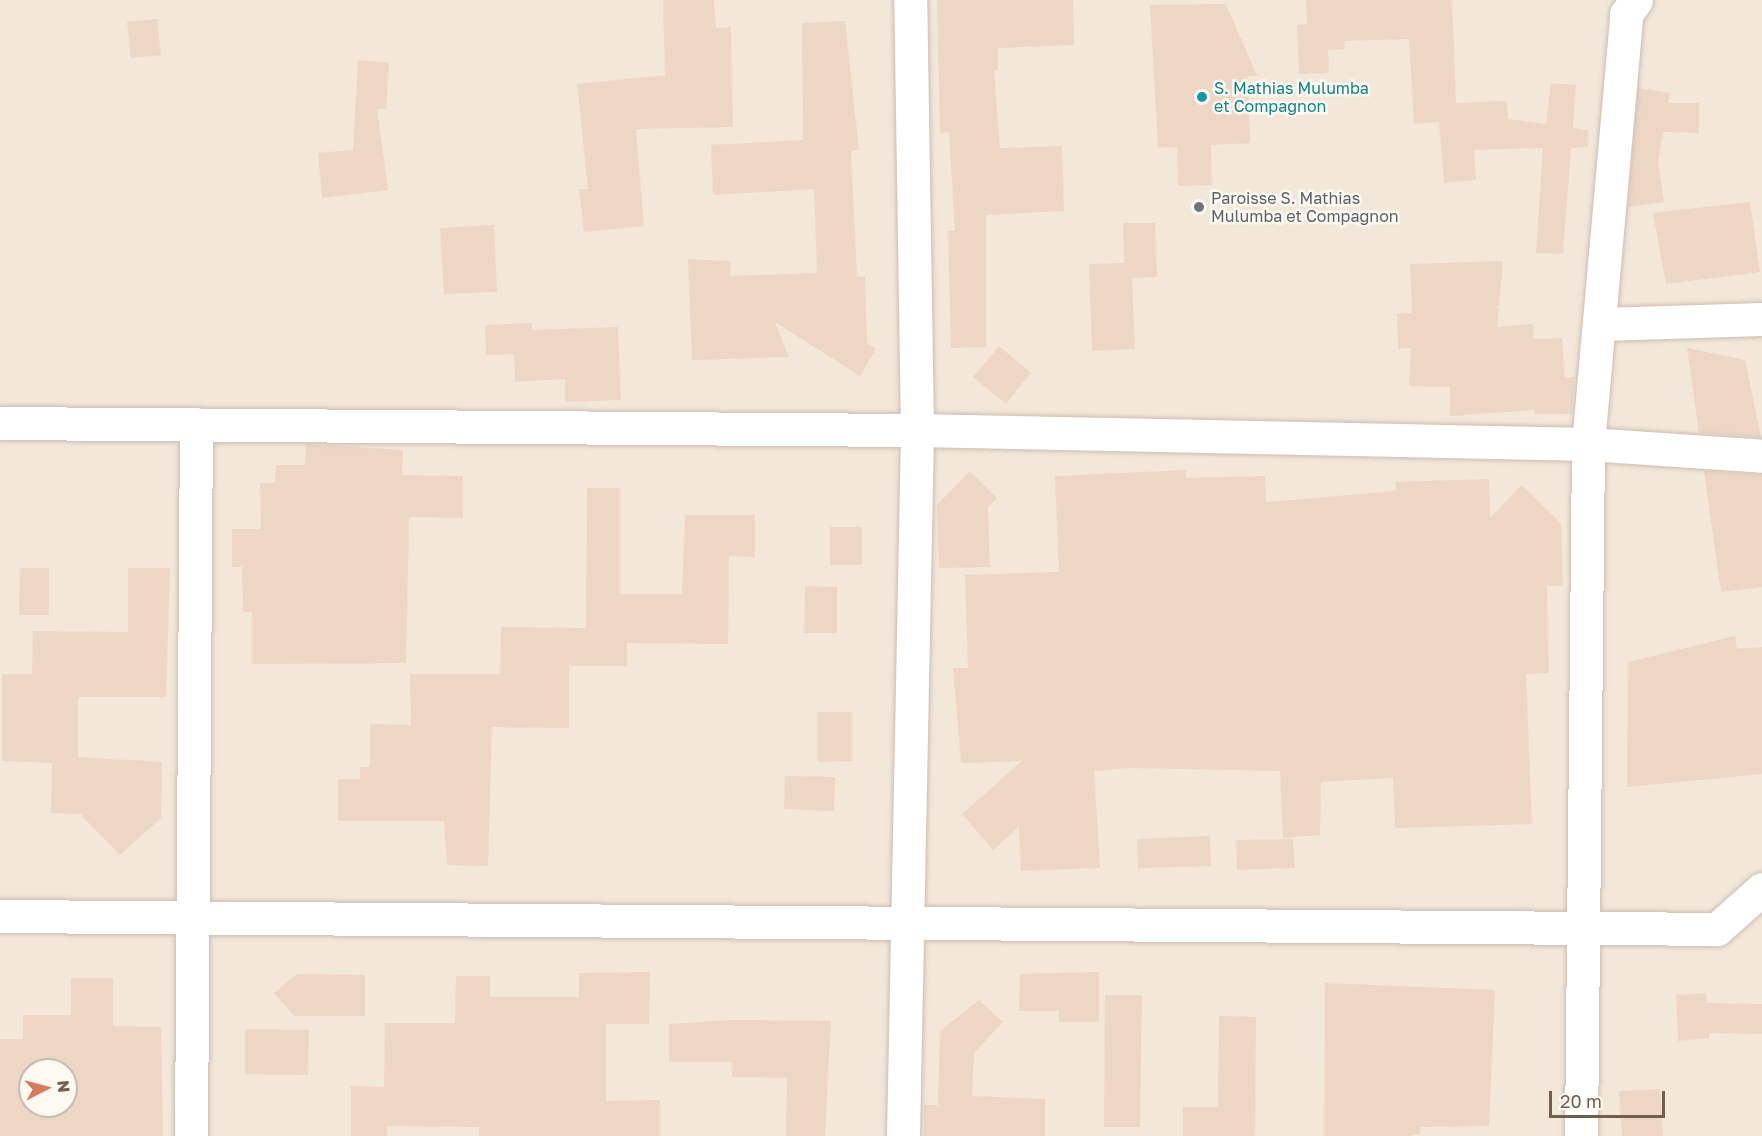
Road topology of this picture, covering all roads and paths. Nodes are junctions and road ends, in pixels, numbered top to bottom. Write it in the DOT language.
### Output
graph roads {
  1 [pos="910,0"];
  2 [pos="1636,0"];
  3 [pos="1762,319"];
  4 [pos="1602,324"];
  5 [pos="0,423"];
  6 [pos="196,424"];
  7 [pos="917,430"];
  8 [pos="1588,444"];
  9 [pos="1762,456"];
  10 [pos="1762,889"];
  11 [pos="0,916"];
  12 [pos="193,918"];
  13 [pos="907,923"];
  14 [pos="1582,928"];
  15 [pos="191,1136"];
  16 [pos="903,1136"];
  17 [pos="1581,1136"];
  1 -- 7 [label="street"];
  2 -- 4 [label="street"];
  3 -- 4 [label="street"];
  4 -- 8 [label="street"];
  5 -- 6 [label="street"];
  6 -- 7 [label="street"];
  6 -- 12 [label="street"];
  7 -- 8 [label="street"];
  7 -- 13 [label="street"];
  8 -- 9 [label="street"];
  8 -- 14 [label="street"];
  10 -- 14 [label="street"];
  11 -- 12 [label="street"];
  12 -- 13 [label="street"];
  12 -- 15 [label="street"];
  13 -- 14 [label="street"];
  13 -- 16 [label="street"];
  14 -- 17 [label="street"];
}
